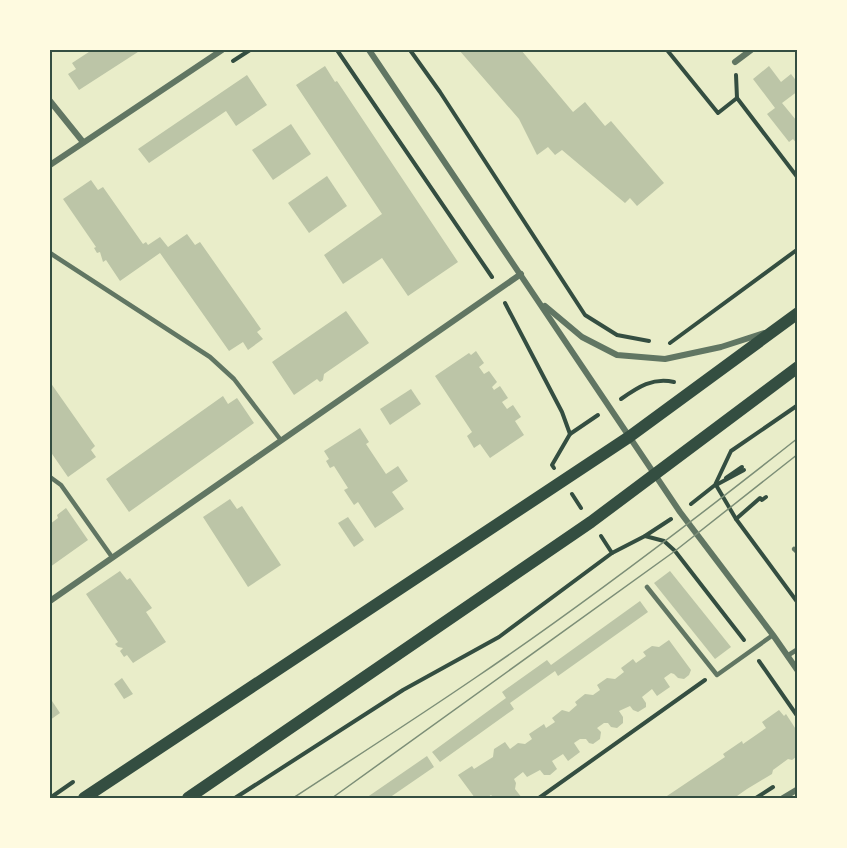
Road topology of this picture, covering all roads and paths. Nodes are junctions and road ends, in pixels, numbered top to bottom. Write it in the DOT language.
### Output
graph roads {
  1 [pos="222,50"];
  2 [pos="338,50"];
  3 [pos="369,50"];
  4 [pos="410,50"];
  5 [pos="667,50"];
  6 [pos="750,50"];
  7 [pos="735,62"];
  8 [pos="737,98"];
  9 [pos="50,101"];
  10 [pos="83,142"];
  11 [pos="50,165"];
  12 [pos="798,178"];
  13 [pos="798,249"];
  14 [pos="50,254"];
  15 [pos="521,274"];
  16 [pos="499,289"];
  17 [pos="539,301"];
  18 [pos="798,313"];
  19 [pos="774,330"];
  20 [pos="657,343"];
  21 [pos="667,345"];
  22 [pos="798,367"];
  23 [pos="666,380"];
  24 [pos="798,405"];
  25 [pos="609,407"];
  26 [pos="597,416"];
  27 [pos="570,434"];
  28 [pos="629,437"];
  29 [pos="280,439"];
  30 [pos="743,469"];
  31 [pos="557,472"];
  32 [pos="655,474"];
  33 [pos="50,477"];
  34 [pos="716,485"];
  35 [pos="763,496"];
  36 [pos="680,512"];
  37 [pos="736,519"];
  38 [pos="645,536"];
  39 [pos="112,557"];
  40 [pos="647,586"];
  41 [pos="50,601"];
  42 [pos="798,603"];
  43 [pos="773,635"];
  44 [pos="798,649"];
  45 [pos="751,650"];
  46 [pos="787,656"];
  47 [pos="798,671"];
  48 [pos="717,675"];
  49 [pos="798,717"];
  50 [pos="798,789"];
  51 [pos="84,798"];
  52 [pos="188,798"];
  53 [pos="235,798"];
  54 [pos="539,798"];
  55 [pos="783,798"];
  1 -- 10 [label="street"];
  2 -- 16 [label="path"];
  3 -- 15 [label="street"];
  4 -- 20 [label="path"];
  5 -- 8 [label="path"];
  6 -- 7 [label="street"];
  7 -- 8 [label="path"];
  8 -- 12 [label="path"];
  9 -- 10 [label="street"];
  10 -- 11 [label="street"];
  13 -- 21 [label="path"];
  14 -- 29 [label="lane"];
  15 -- 16 [label="street"];
  15 -- 17 [label="street"];
  16 -- 27 [label="path"];
  16 -- 29 [label="street"];
  17 -- 19 [label="street"];
  17 -- 25 [label="street"];
  18 -- 19 [label="main road"];
  19 -- 28 [label="main road"];
  22 -- 32 [label="main road"];
  23 -- 25 [label="path"];
  24 -- 34 [label="path"];
  25 -- 28 [label="street"];
  26 -- 27 [label="path"];
  27 -- 31 [label="path"];
  28 -- 32 [label="street"];
  28 -- 51 [label="main road"];
  29 -- 39 [label="street"];
  30 -- 34 [label="path"];
  32 -- 36 [label="street"];
  32 -- 52 [label="main road"];
  33 -- 39 [label="lane"];
  34 -- 36 [label="path"];
  34 -- 37 [label="path"];
  35 -- 37 [label="path"];
  36 -- 38 [label="path"];
  36 -- 43 [label="street"];
  37 -- 42 [label="path"];
  38 -- 45 [label="path"];
  38 -- 53 [label="path"];
  39 -- 41 [label="street"];
  40 -- 48 [label="lane"];
  43 -- 45 [label="lane"];
  43 -- 46 [label="street"];
  44 -- 46 [label="lane"];
  45 -- 48 [label="lane"];
  45 -- 49 [label="path"];
  46 -- 47 [label="street"];
  48 -- 54 [label="path"];
  50 -- 55 [label="street"];
}
